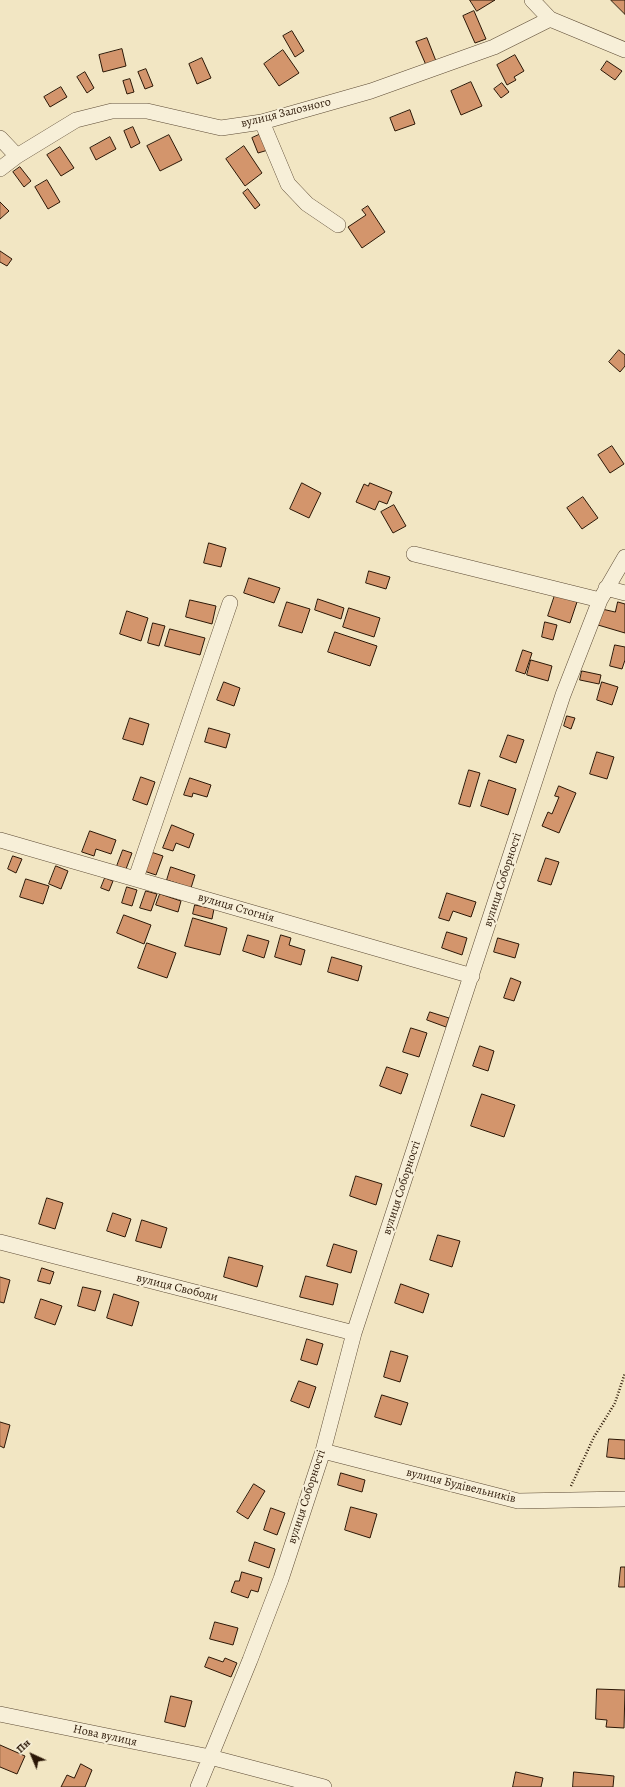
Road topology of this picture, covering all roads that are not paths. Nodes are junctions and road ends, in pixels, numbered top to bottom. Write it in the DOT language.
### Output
graph roads {
  1 [pos="532,0"];
  2 [pos="550,19"];
  3 [pos="625,50"];
  4 [pos="262,122"];
  5 [pos="0,138"];
  6 [pos="17,156"];
  7 [pos="0,169"];
  8 [pos="338,225"];
  9 [pos="414,554"];
  10 [pos="625,557"];
  11 [pos="625,593"];
  12 [pos="603,594"];
  13 [pos="230,603"];
  14 [pos="0,840"];
  15 [pos="136,878"];
  16 [pos="472,976"];
  17 [pos="0,1242"];
  18 [pos="354,1333"];
  19 [pos="323,1451"];
  20 [pos="625,1499"];
  21 [pos="0,1714"];
  22 [pos="210,1757"];
  23 [pos="198,1787"];
  24 [pos="324,1787"];
  1 -- 2 [label="street"];
  2 -- 3 [label="street"];
  2 -- 4 [label="street, вулиця Залозного"];
  4 -- 6 [label="street, вулиця Залозного"];
  4 -- 8 [label="street"];
  5 -- 6 [label="street"];
  6 -- 7 [label="street, вулиця Залозного"];
  9 -- 12 [label="street"];
  10 -- 12 [label="street, вулиця Соборності"];
  11 -- 12 [label="street"];
  12 -- 16 [label="street, вулиця Соборності"];
  13 -- 15 [label="street"];
  14 -- 15 [label="street, вулиця Стогнія"];
  15 -- 16 [label="street, вулиця Стогнія"];
  16 -- 18 [label="street, вулиця Соборності"];
  17 -- 18 [label="street, вулиця Свободи"];
  18 -- 19 [label="street, вулиця Соборності"];
  19 -- 20 [label="street, вулиця Будівельників"];
  19 -- 22 [label="street, вулиця Соборності"];
  21 -- 22 [label="street, Нова вулиця"];
  22 -- 23 [label="street, вулиця Соборності"];
  22 -- 24 [label="street, Нова вулиця"];
}
